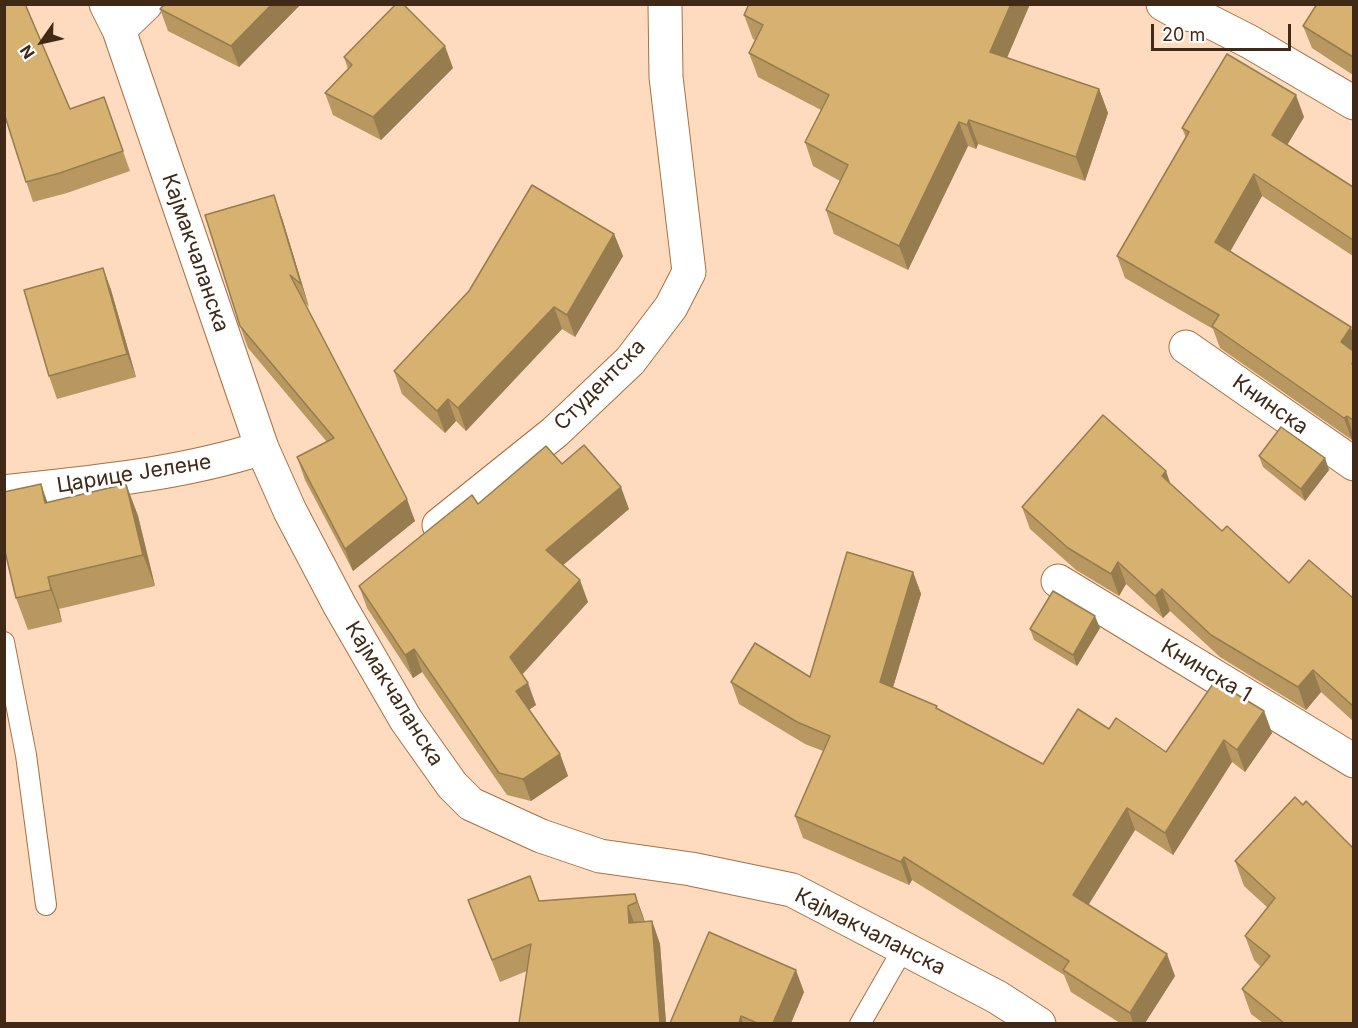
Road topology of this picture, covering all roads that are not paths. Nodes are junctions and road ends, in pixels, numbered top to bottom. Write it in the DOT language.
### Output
graph roads {
  1 [pos="146,4"];
  2 [pos="664,4"];
  3 [pos="1171,9"];
  4 [pos="112,17"];
  5 [pos="1353,103"];
  6 [pos="1186,347"];
  7 [pos="262,448"];
  8 [pos="1353,464"];
  9 [pos="4,492"];
  10 [pos="411,548"];
  11 [pos="1058,581"];
  12 [pos="367,584"];
  13 [pos="340,606"];
  14 [pos="4,642"];
  15 [pos="1353,761"];
  16 [pos="46,905"];
  17 [pos="903,949"];
  18 [pos="860,1023"];
  19 [pos="1039,1023"];
  1 -- 4 [label="street"];
  2 -- 10 [label="street, Студентска"];
  3 -- 5 [label="street"];
  4 -- 7 [label="street, Кајмакчаланска"];
  6 -- 8 [label="street, Книнска"];
  7 -- 9 [label="street, Царице Јелене"];
  7 -- 13 [label="street, Кајмакчаланска"];
  11 -- 15 [label="street, Книнска 1"];
  12 -- 13 [label="street"];
  13 -- 17 [label="street, Кајмакчаланска"];
  14 -- 16 [label="lane"];
  17 -- 18 [label="lane"];
  17 -- 19 [label="street, Кајмакчаланска"];
}
